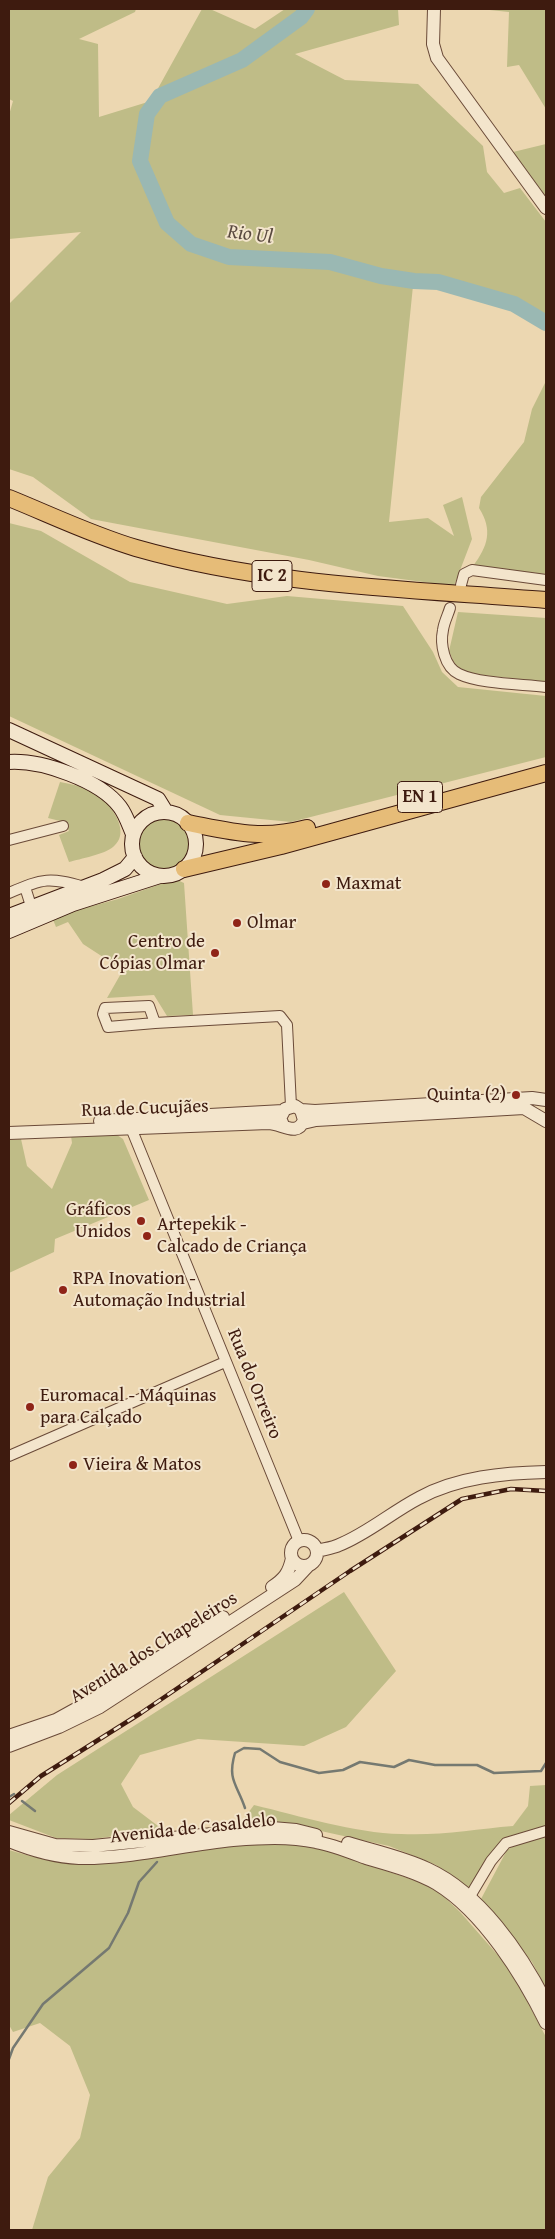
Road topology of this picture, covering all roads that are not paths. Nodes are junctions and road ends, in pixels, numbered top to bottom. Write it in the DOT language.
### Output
graph roads {
  1 [pos="434,9"];
  2 [pos="546,208"];
  3 [pos="9,498"];
  4 [pos="9,506"];
  5 [pos="546,580"];
  6 [pos="460,585"];
  7 [pos="546,600"];
  8 [pos="450,608"];
  9 [pos="546,608"];
  10 [pos="546,687"];
  11 [pos="9,730"];
  12 [pos="9,762"];
  13 [pos="546,764"];
  14 [pos="546,773"];
  15 [pos="166,812"];
  16 [pos="188,823"];
  17 [pos="63,826"];
  18 [pos="133,834"];
  19 [pos="9,840"];
  20 [pos="135,857"];
  21 [pos="184,869"];
  22 [pos="160,876"];
  23 [pos="25,887"];
  24 [pos="85,887"];
  25 [pos="9,893"];
  26 [pos="31,906"];
  27 [pos="9,916"];
  28 [pos="9,931"];
  29 [pos="155,1023"];
  30 [pos="546,1100"];
  31 [pos="546,1106"];
  32 [pos="292,1109"];
  33 [pos="546,1121"];
  34 [pos="303,1123"];
  35 [pos="130,1124"];
  36 [pos="9,1125"];
  37 [pos="283,1125"];
  38 [pos="9,1133"];
  39 [pos="226,1362"];
  40 [pos="9,1456"];
  41 [pos="546,1472"];
  42 [pos="299,1541"];
  43 [pos="317,1551"];
  44 [pos="292,1558"];
  45 [pos="310,1565"];
  46 [pos="9,1736"];
  47 [pos="9,1746"];
  48 [pos="546,1831"];
  49 [pos="9,1832"];
  50 [pos="9,1841"];
  51 [pos="469,1898"];
  52 [pos="546,2002"];
  53 [pos="546,2023"];
  1 -- 2 [label="street"];
  3 -- 7 [label="main road, IC 2"];
  4 -- 9 [label="main road, IC 2"];
  5 -- 6 [label="street"];
  8 -- 10 [label="street"];
  11 -- 15 [label="main road"];
  12 -- 18 [label="main road"];
  13 -- 16 [label="main road, EN 1"];
  14 -- 21 [label="main road, EN 1"];
  15 -- 16 [label="main road"];
  15 -- 18 [label="main road"];
  16 -- 21 [label="main road"];
  17 -- 19 [label="street"];
  18 -- 20 [label="main road"];
  20 -- 22 [label="main road"];
  20 -- 24 [label="main road"];
  21 -- 22 [label="main road"];
  22 -- 28 [label="main road"];
  23 -- 24 [label="street"];
  23 -- 25 [label="street"];
  23 -- 26 [label="street"];
  24 -- 26 [label="main road"];
  26 -- 27 [label="main road"];
  29 -- 29 [label="street"];
  29 -- 32 [label="street"];
  30 -- 32 [label="street, Rua de Cucujães"];
  31 -- 33 [label="street"];
  32 -- 34 [label="street"];
  32 -- 35 [label="street, Rua de Cucujães"];
  32 -- 37 [label="street"];
  33 -- 34 [label="street, Rua de Cucujães"];
  34 -- 37 [label="street, Rua de Cucujães"];
  35 -- 36 [label="street, Rua de Cucujães"];
  35 -- 37 [label="street, Rua de Cucujães"];
  35 -- 38 [label="street, Rua de Cucujães"];
  35 -- 39 [label="street, Rua do Orreiro"];
  39 -- 40 [label="street"];
  39 -- 42 [label="street, Rua do Orreiro"];
  41 -- 43 [label="street"];
  42 -- 43 [label="street"];
  42 -- 44 [label="street, Avenida dos Chapeleiros"];
  43 -- 45 [label="street, Avenida dos Chapeleiros"];
  44 -- 45 [label="street"];
  44 -- 46 [label="street, Avenida dos Chapeleiros"];
  45 -- 47 [label="street, Avenida dos Chapeleiros"];
  48 -- 51 [label="street"];
  49 -- 51 [label="street, Avenida de Casaldelo"];
  50 -- 53 [label="street, Avenida de Casaldelo"];
  51 -- 52 [label="street, Avenida de Casaldelo"];
}
